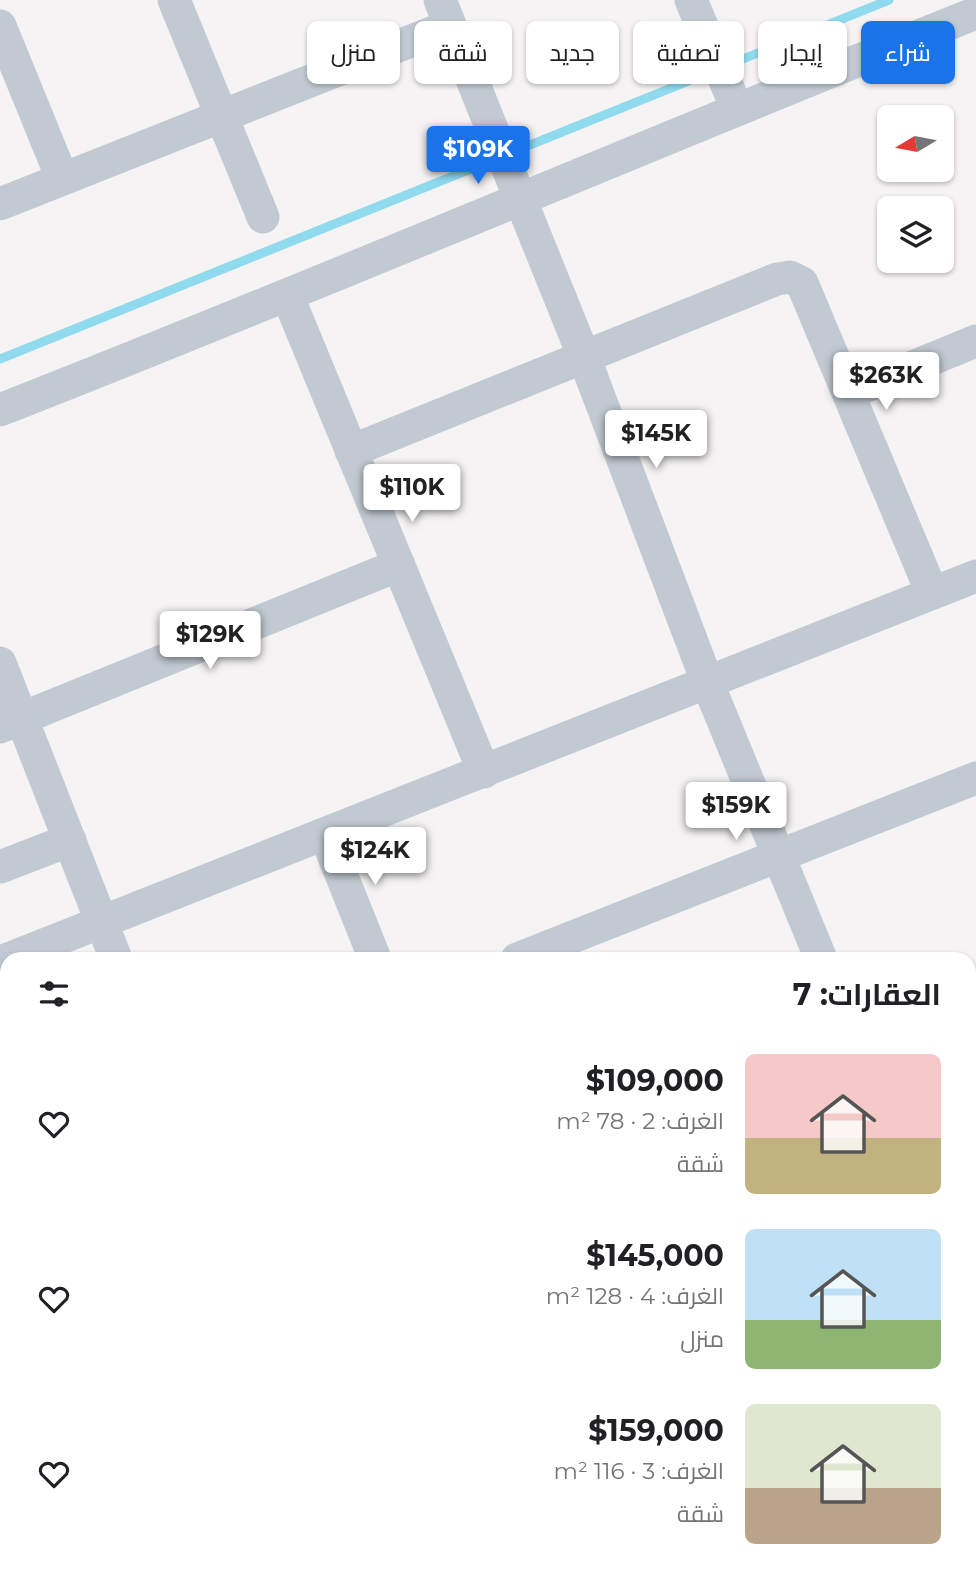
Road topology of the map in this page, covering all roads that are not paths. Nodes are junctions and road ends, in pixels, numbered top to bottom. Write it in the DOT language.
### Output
graph roads {
  1 [pos="174,0"];
  2 [pos="691,0"];
  3 [pos="445,13"];
  4 [pos="976,13"];
  5 [pos="0,26"];
  6 [pos="737,109"];
  7 [pos="223,118"];
  8 [pos="62,178"];
  9 [pos="519,197"];
  10 [pos="0,204"];
  11 [pos="263,217"];
  12 [pos="288,298"];
  13 [pos="976,341"];
  14 [pos="583,357"];
  15 [pos="849,393"];
  16 [pos="0,410"];
  17 [pos="351,450"];
  18 [pos="399,565"];
  19 [pos="976,576"];
  20 [pos="932,593"];
  21 [pos="0,663"];
  22 [pos="708,684"];
  23 [pos="11,722"];
  24 [pos="484,772"];
  25 [pos="976,778"];
  26 [pos="325,834"];
  27 [pos="70,840"];
  28 [pos="779,855"];
  29 [pos="0,867"];
  30 [pos="102,922"];
  31 [pos="25,952"];
  32 [pos="113,952"];
  33 [pos="372,952"];
  34 [pos="535,952"];
  35 [pos="818,952"];
  1 -- 7 [label="street"];
  2 -- 6 [label="street"];
  3 -- 7 [label="street"];
  3 -- 9 [label="street"];
  4 -- 6 [label="street"];
  5 -- 8 [label="street"];
  6 -- 9 [label="street"];
  7 -- 8 [label="street"];
  7 -- 11 [label="street"];
  8 -- 10 [label="street"];
  9 -- 12 [label="street"];
  9 -- 14 [label="street"];
  12 -- 16 [label="street"];
  12 -- 17 [label="street"];
  13 -- 15 [label="street"];
  14 -- 15 [label="street"];
  14 -- 17 [label="street"];
  14 -- 22 [label="street"];
  15 -- 20 [label="street"];
  17 -- 18 [label="street"];
  18 -- 23 [label="street"];
  18 -- 24 [label="street"];
  19 -- 20 [label="street"];
  20 -- 22 [label="street"];
  21 -- 23 [label="street"];
  22 -- 24 [label="street"];
  22 -- 28 [label="street"];
  23 -- 27 [label="street"];
  24 -- 26 [label="street"];
  25 -- 28 [label="street"];
  26 -- 30 [label="street"];
  26 -- 33 [label="street"];
  27 -- 29 [label="street"];
  27 -- 30 [label="street"];
  28 -- 34 [label="street"];
  28 -- 35 [label="street"];
  30 -- 31 [label="street"];
  30 -- 32 [label="street"];
}
